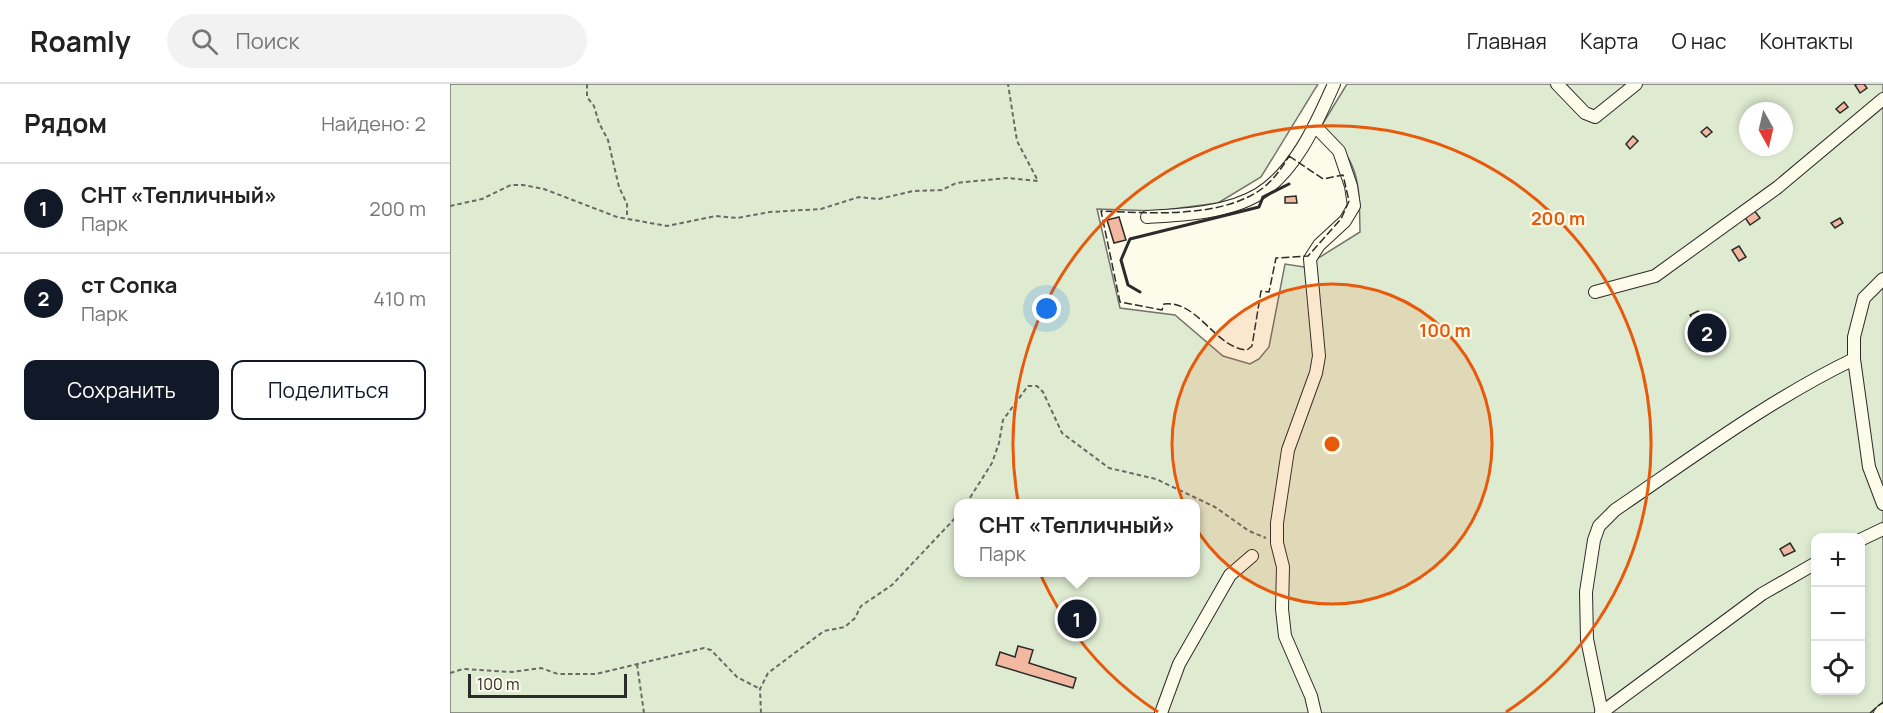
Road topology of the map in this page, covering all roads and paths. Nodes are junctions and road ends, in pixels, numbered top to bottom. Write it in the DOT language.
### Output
graph roads {
  1 [pos="587,84"];
  2 [pos="1008,84"];
  3 [pos="1334,84"];
  4 [pos="1557,84"];
  5 [pos="1636,84"];
  6 [pos="1883,99"];
  7 [pos="1315,126"];
  8 [pos="450,206"];
  9 [pos="627,217"];
  10 [pos="1147,217"];
  11 [pos="1883,279"];
  12 [pos="1594,292"];
  13 [pos="1854,359"];
  14 [pos="969,499"];
  15 [pos="1198,499"];
  16 [pos="1200,500"];
  17 [pos="1883,504"];
  18 [pos="954,519"];
  19 [pos="1883,529"];
  20 [pos="1865,538"];
  21 [pos="1277,543"];
  22 [pos="1252,556"];
  23 [pos="1811,565"];
  24 [pos="637,664"];
  25 [pos="450,673"];
  26 [pos="760,689"];
  27 [pos="645,713"];
  28 [pos="761,713"];
  29 [pos="1161,713"];
  30 [pos="1315,713"];
  31 [pos="1601,713"];
  1 -- 9 [label="path"];
  2 -- 9 [label="path"];
  3 -- 7 [label="lane"];
  4 -- 5 [label="lane"];
  6 -- 12 [label="lane"];
  7 -- 10 [label="lane"];
  7 -- 21 [label="lane"];
  8 -- 9 [label="path"];
  11 -- 13 [label="lane"];
  13 -- 17 [label="lane"];
  13 -- 31 [label="lane"];
  14 -- 15 [label="path"];
  16 -- 21 [label="path"];
  18 -- 26 [label="path"];
  19 -- 20 [label="lane"];
  21 -- 30 [label="lane"];
  22 -- 29 [label="lane"];
  23 -- 31 [label="lane"];
  24 -- 25 [label="path"];
  24 -- 26 [label="path"];
  24 -- 27 [label="path"];
  26 -- 28 [label="path"];
}
